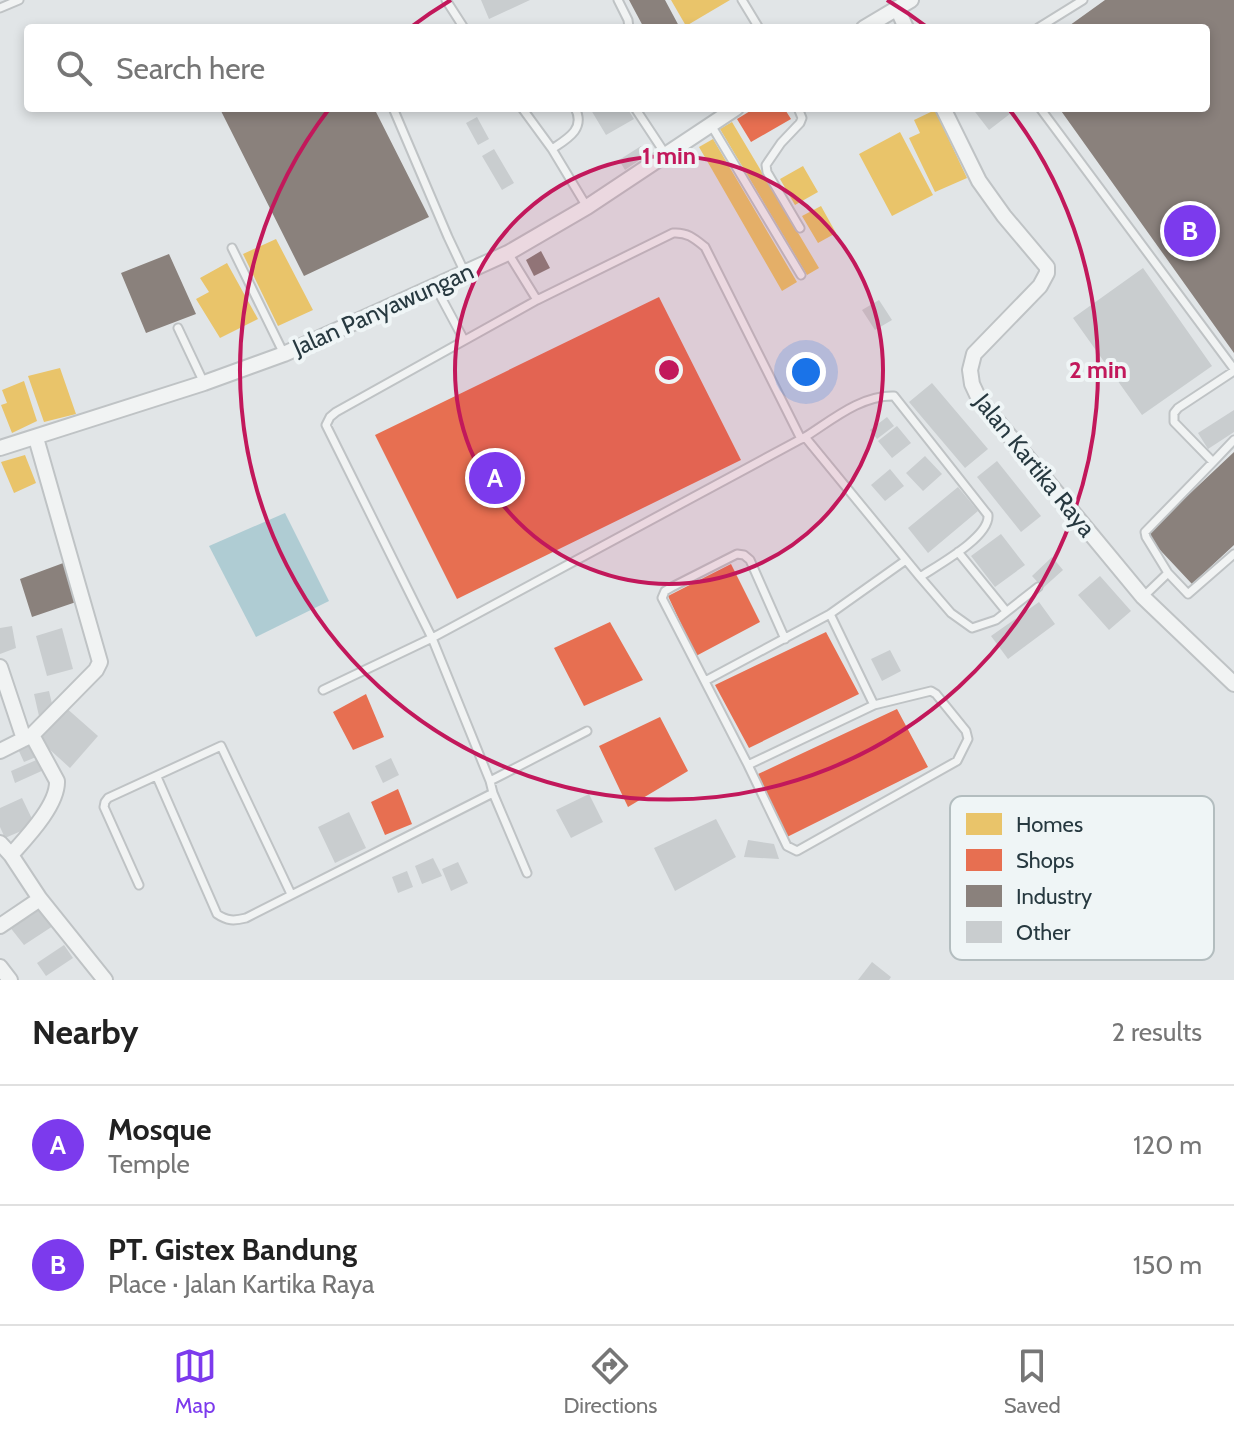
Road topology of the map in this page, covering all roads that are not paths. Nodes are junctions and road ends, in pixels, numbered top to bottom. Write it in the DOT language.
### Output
graph roads {
  1 [pos="446,0"];
  2 [pos="618,0"];
  3 [pos="742,0"];
  4 [pos="911,0"];
  5 [pos="1083,0"];
  6 [pos="15,1"];
  7 [pos="894,4"];
  8 [pos="0,8"];
  9 [pos="461,24"];
  10 [pos="628,24"];
  11 [pos="757,24"];
  12 [pos="869,24"];
  13 [pos="904,24"];
  14 [pos="1044,24"];
  15 [pos="395,112"];
  16 [pos="525,112"];
  17 [pos="577,112"];
  18 [pos="638,112"];
  19 [pos="730,112"];
  20 [pos="800,112"];
  21 [pos="945,112"];
  22 [pos="1043,112"];
  23 [pos="711,125"];
  24 [pos="552,149"];
  25 [pos="666,155"];
  26 [pos="587,207"];
  27 [pos="800,228"];
  28 [pos="232,248"];
  29 [pos="508,253"];
  30 [pos="465,273"];
  31 [pos="801,275"];
  32 [pos="435,286"];
  33 [pos="537,300"];
  34 [pos="178,328"];
  35 [pos="464,340"];
  36 [pos="284,354"];
  37 [pos="1234,370"];
  38 [pos="204,383"];
  39 [pos="36,438"];
  40 [pos="803,438"];
  41 [pos="1234,440"];
  42 [pos="0,448"];
  43 [pos="1213,462"];
  44 [pos="958,552"];
  45 [pos="1234,554"];
  46 [pos="906,560"];
  47 [pos="1168,573"];
  48 [pos="920,577"];
  49 [pos="1038,587"];
  50 [pos="1143,597"];
  51 [pos="1006,611"];
  52 [pos="830,614"];
  53 [pos="432,638"];
  54 [pos="785,639"];
  55 [pos="0,667"];
  56 [pos="705,681"];
  57 [pos="1234,684"];
  58 [pos="323,690"];
  59 [pos="874,705"];
  60 [pos="587,731"];
  61 [pos="28,737"];
  62 [pos="0,751"];
  63 [pos="748,765"];
  64 [pos="157,777"];
  65 [pos="490,781"];
  66 [pos="493,793"];
  67 [pos="0,843"];
  68 [pos="11,855"];
  69 [pos="527,873"];
  70 [pos="139,885"];
  71 [pos="291,894"];
  72 [pos="40,899"];
  73 [pos="0,926"];
  74 [pos="0,967"];
  75 [pos="10,980"];
  76 [pos="105,980"];
  1 -- 9 [label="lane"];
  2 -- 10 [label="lane"];
  3 -- 11 [label="lane"];
  4 -- 7 [label="street"];
  5 -- 14 [label="lane"];
  6 -- 8 [label="lane"];
  7 -- 12 [label="street"];
  7 -- 13 [label="street"];
  15 -- 30 [label="lane"];
  16 -- 24 [label="lane"];
  17 -- 24 [label="lane"];
  18 -- 25 [label="lane"];
  19 -- 23 [label="street, Jalan Panyawungan"];
  20 -- 27 [label="lane"];
  21 -- 50 [label="street, Jalan Kartika Raya"];
  22 -- 37 [label="lane"];
  23 -- 25 [label="street, Jalan Panyawungan"];
  23 -- 31 [label="lane"];
  24 -- 26 [label="lane"];
  25 -- 26 [label="street, Jalan Panyawungan"];
  26 -- 29 [label="street, Jalan Panyawungan"];
  28 -- 36 [label="lane"];
  29 -- 30 [label="street, Jalan Panyawungan"];
  29 -- 33 [label="lane"];
  30 -- 32 [label="street, Jalan Panyawungan"];
  32 -- 35 [label="lane"];
  32 -- 36 [label="street, Jalan Panyawungan"];
  33 -- 35 [label="lane"];
  33 -- 40 [label="lane"];
  34 -- 38 [label="lane"];
  35 -- 53 [label="lane"];
  36 -- 38 [label="street, Jalan Panyawungan"];
  37 -- 43 [label="lane"];
  38 -- 39 [label="street, Jalan Panyawungan"];
  39 -- 42 [label="street, Jalan Panyawungan"];
  39 -- 61 [label="street"];
  40 -- 44 [label="lane"];
  40 -- 46 [label="lane"];
  40 -- 53 [label="lane"];
  41 -- 43 [label="lane"];
  43 -- 47 [label="lane"];
  44 -- 48 [label="lane"];
  44 -- 51 [label="lane"];
  45 -- 47 [label="lane"];
  46 -- 48 [label="lane"];
  46 -- 52 [label="lane"];
  47 -- 50 [label="lane"];
  48 -- 51 [label="lane"];
  49 -- 51 [label="lane"];
  50 -- 57 [label="street, Jalan Kartika Raya"];
  52 -- 54 [label="lane"];
  52 -- 59 [label="lane"];
  53 -- 58 [label="lane"];
  53 -- 65 [label="lane"];
  54 -- 56 [label="lane"];
  54 -- 56 [label="lane"];
  55 -- 61 [label="street"];
  56 -- 63 [label="lane"];
  59 -- 63 [label="lane"];
  59 -- 63 [label="lane"];
  60 -- 65 [label="lane"];
  61 -- 62 [label="street"];
  61 -- 68 [label="street"];
  64 -- 70 [label="lane"];
  64 -- 71 [label="lane"];
  64 -- 71 [label="lane"];
  65 -- 66 [label="lane"];
  66 -- 69 [label="lane"];
  66 -- 71 [label="lane"];
  67 -- 68 [label="street"];
  68 -- 72 [label="street"];
  72 -- 73 [label="street"];
  72 -- 76 [label="street"];
  74 -- 75 [label="street"];
}
